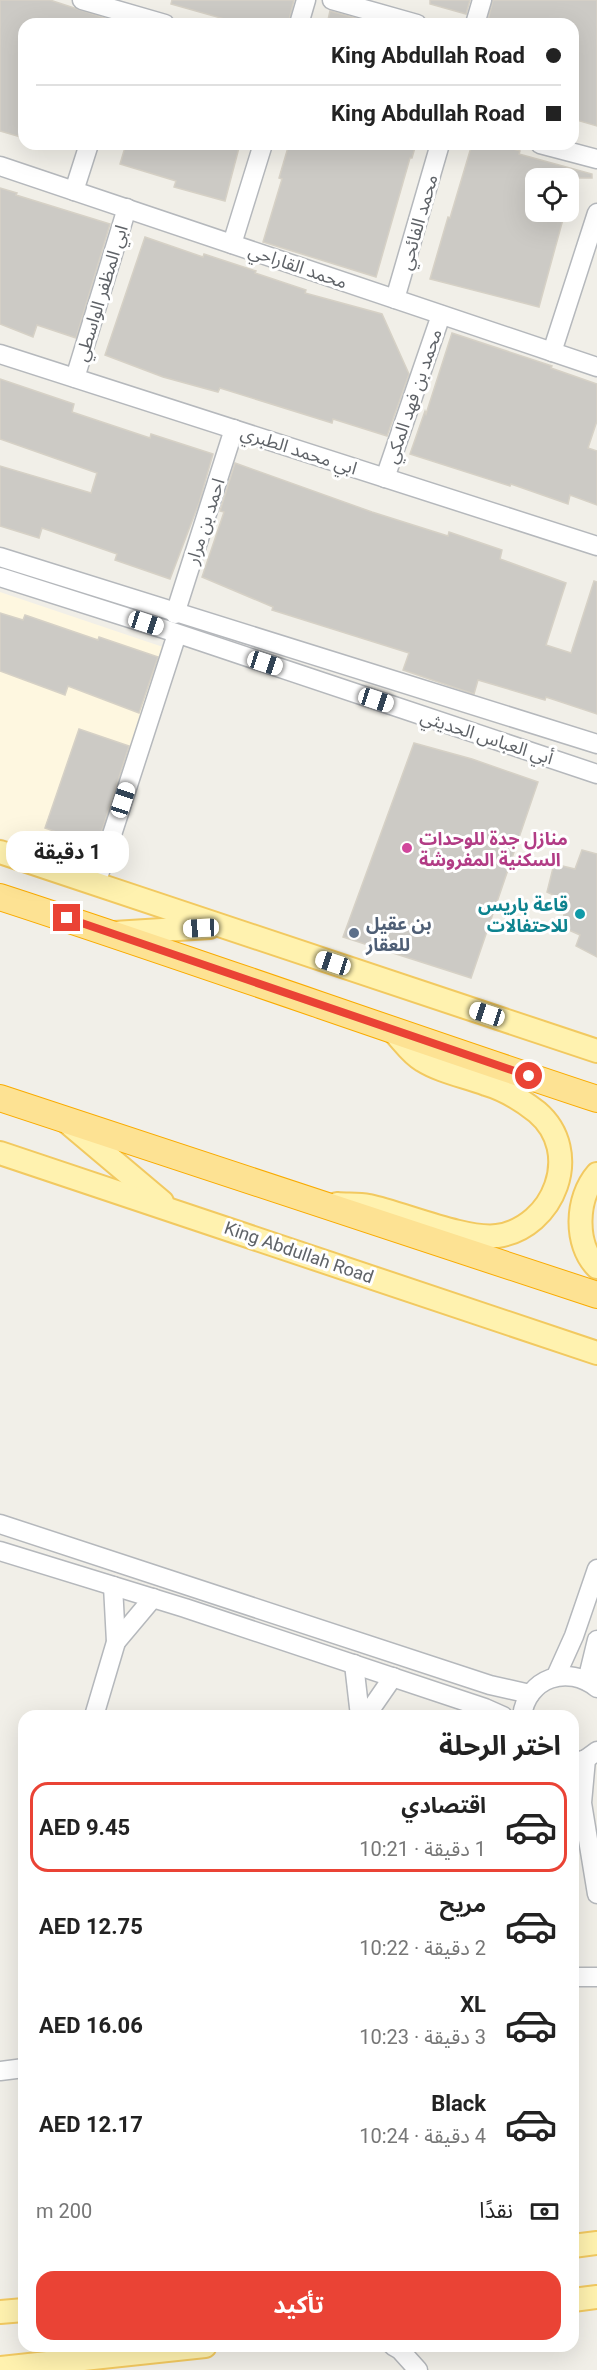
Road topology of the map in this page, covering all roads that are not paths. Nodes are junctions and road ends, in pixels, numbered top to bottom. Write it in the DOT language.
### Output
graph roads {
  1 [pos="82,0"];
  2 [pos="306,0"];
  3 [pos="332,0"];
  4 [pos="482,0"];
  5 [pos="127,18"];
  6 [pos="301,18"];
  7 [pos="396,18"];
  8 [pos="477,18"];
  9 [pos="87,150"];
  10 [pos="261,150"];
  11 [pos="438,150"];
  12 [pos="563,150"];
  13 [pos="597,159"];
  14 [pos="0,166"];
  15 [pos="74,191"];
  16 [pos="127,208"];
  17 [pos="597,213"];
  18 [pos="232,244"];
  19 [pos="395,299"];
  20 [pos="441,315"];
  21 [pos="552,352"];
  22 [pos="0,354"];
  23 [pos="597,367"];
  24 [pos="75,378"];
  25 [pos="234,429"];
  26 [pos="384,478"];
  27 [pos="597,546"];
  28 [pos="0,557"];
  29 [pos="0,577"];
  30 [pos="175,614"];
  31 [pos="177,634"];
  32 [pos="597,744"];
  33 [pos="597,774"];
  34 [pos="0,852"];
  35 [pos="96,884"];
  36 [pos="0,897"];
  37 [pos="223,926"];
  38 [pos="111,933"];
  39 [pos="393,1031"];
  40 [pos="597,1051"];
  41 [pos="0,1098"];
  42 [pos="597,1099"];
  43 [pos="62,1118"];
  44 [pos="0,1153"];
  45 [pos="597,1174"];
  46 [pos="320,1203"];
  47 [pos="171,1210"];
  48 [pos="597,1267"];
  49 [pos="597,1295"];
  50 [pos="597,1353"];
  51 [pos="0,1524"];
  52 [pos="0,1551"];
  53 [pos="597,1569"];
  54 [pos="113,1586"];
  55 [pos="153,1598"];
  56 [pos="597,1640"];
  57 [pos="117,1642"];
  58 [pos="354,1664"];
  59 [pos="556,1676"];
  60 [pos="393,1677"];
  61 [pos="592,1684"];
  62 [pos="530,1694"];
  63 [pos="96,1710"];
  64 [pos="359,1710"];
  65 [pos="370,1710"];
  66 [pos="490,1710"];
  67 [pos="523,1710"];
  68 [pos="585,1758"];
  69 [pos="597,1894"];
  70 [pos="579,1977"];
  71 [pos="597,1977"];
  72 [pos="18,2069"];
  73 [pos="0,2071"];
  74 [pos="597,2243"];
  75 [pos="579,2245"];
  76 [pos="597,2297"];
  77 [pos="579,2299"];
  78 [pos="18,2310"];
  79 [pos="0,2312"];
  80 [pos="149,2352"];
  81 [pos="402,2352"];
  82 [pos="0,2368"];
  83 [pos="418,2370"];
  1 -- 5 [label="street"];
  2 -- 6 [label="street"];
  3 -- 7 [label="street"];
  4 -- 8 [label="street"];
  9 -- 15 [label="street"];
  10 -- 18 [label="street"];
  11 -- 19 [label="street, محمد الفائحي"];
  12 -- 13 [label="street"];
  14 -- 15 [label="street, محمد القاراحي"];
  15 -- 16 [label="street, محمد القاراحي"];
  16 -- 18 [label="street, محمد القاراحي"];
  16 -- 24 [label="street, ابي المظفر الواسطي"];
  17 -- 21 [label="street"];
  18 -- 19 [label="street, محمد القاراحي"];
  19 -- 20 [label="street, محمد القاراحي"];
  20 -- 21 [label="street, محمد القاراحي"];
  20 -- 26 [label="street, محمد بن فهد المكي"];
  21 -- 23 [label="street, محمد القاراحي"];
  22 -- 24 [label="street, ابي محمد الطبري"];
  24 -- 25 [label="street, ابي محمد الطبري"];
  25 -- 26 [label="street, ابي محمد الطبري"];
  25 -- 30 [label="street, احمد بن مرار"];
  26 -- 27 [label="street, ابي محمد الطبري"];
  28 -- 30 [label="street, أبي العباس الحديثي"];
  29 -- 31 [label="street, أبي العباس الحديثي"];
  30 -- 32 [label="street, أبي العباس الحديثي"];
  31 -- 33 [label="street, أبي العباس الحديثي"];
  31 -- 35 [label="street"];
  34 -- 35 [label="main road"];
  35 -- 37 [label="main road"];
  36 -- 38 [label="highway"];
  37 -- 38 [label="main road"];
  37 -- 40 [label="main road"];
  38 -- 39 [label="highway"];
  39 -- 42 [label="highway"];
  39 -- 46 [label="main road"];
  41 -- 43 [label="highway"];
  43 -- 46 [label="highway"];
  43 -- 47 [label="main road"];
  44 -- 47 [label="main road, King Abdullah Road"];
  45 -- 48 [label="main road"];
  46 -- 49 [label="highway"];
  47 -- 50 [label="main road, King Abdullah Road"];
  51 -- 62 [label="street"];
  52 -- 54 [label="street"];
  53 -- 59 [label="street"];
  54 -- 55 [label="street"];
  54 -- 57 [label="street"];
  55 -- 57 [label="street"];
  55 -- 58 [label="street"];
  56 -- 61 [label="street"];
  57 -- 63 [label="street"];
  58 -- 60 [label="street"];
  58 -- 64 [label="street"];
  59 -- 61 [label="street"];
  59 -- 62 [label="street"];
  60 -- 65 [label="street"];
  60 -- 66 [label="street"];
  62 -- 67 [label="street"];
  68 -- 69 [label="street"];
  70 -- 71 [label="street"];
  72 -- 73 [label="street"];
  74 -- 75 [label="main road"];
  76 -- 77 [label="main road"];
  78 -- 79 [label="main road"];
  80 -- 82 [label="main road"];
  81 -- 83 [label="street"];
}
